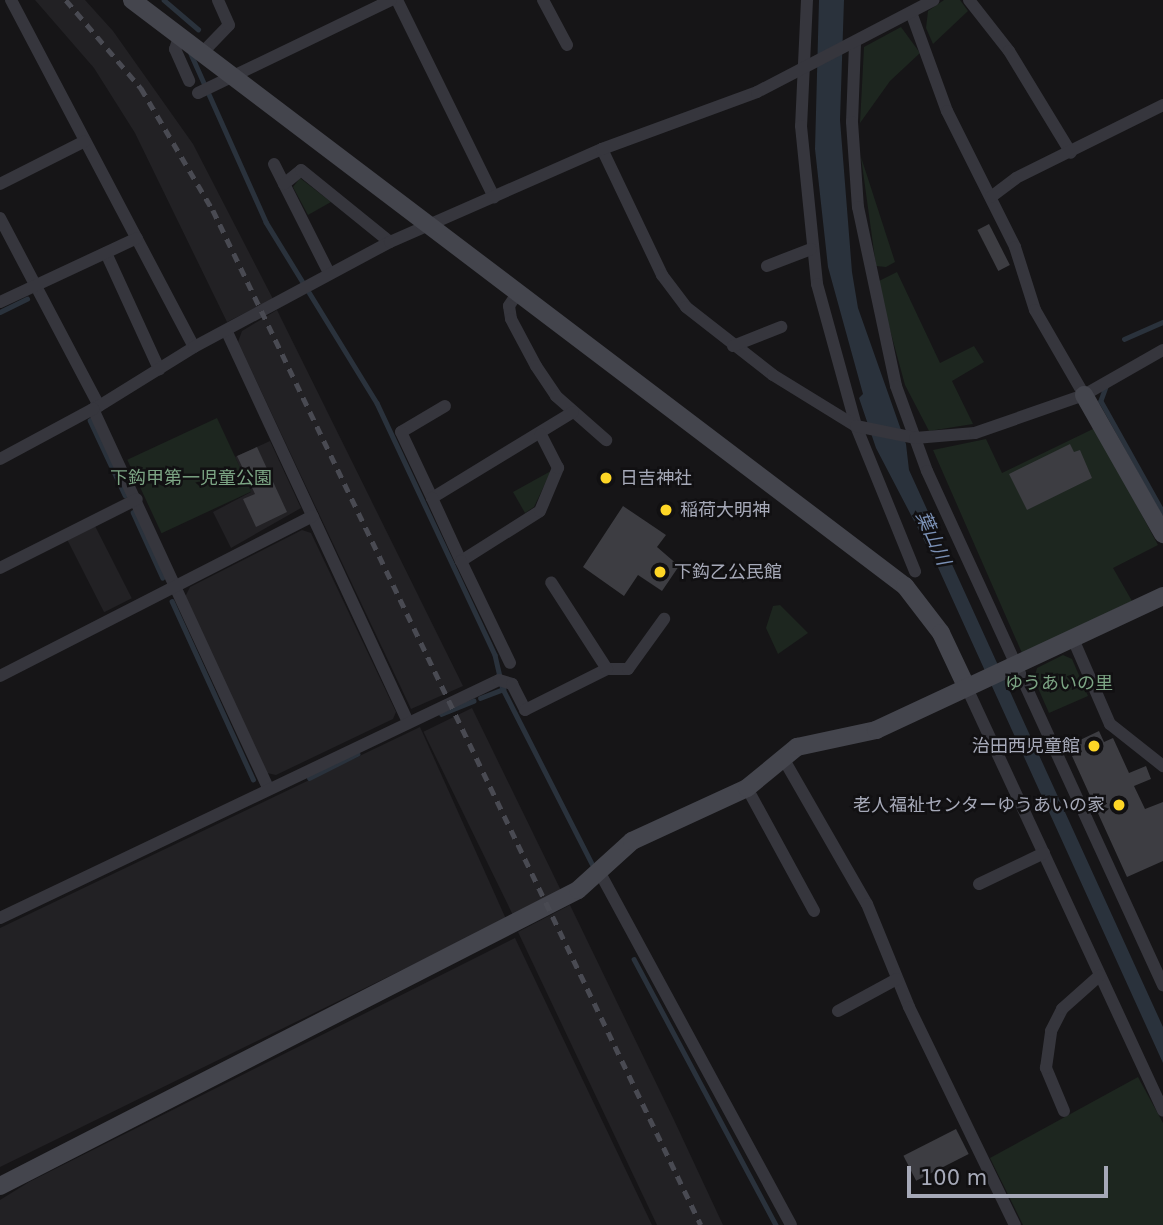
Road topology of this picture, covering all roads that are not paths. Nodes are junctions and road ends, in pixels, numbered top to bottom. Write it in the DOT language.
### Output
graph roads {
  1 [pos="11,0"];
  2 [pos="132,0"];
  3 [pos="218,0"];
  4 [pos="391,0"];
  5 [pos="397,0"];
  6 [pos="543,0"];
  7 [pos="807,0"];
  8 [pos="934,0"];
  9 [pos="969,0"];
  10 [pos="912,15"];
  11 [pos="180,34"];
  12 [pos="567,45"];
  13 [pos="852,46"];
  14 [pos="203,52"];
  15 [pos="804,70"];
  16 [pos="235,77"];
  17 [pos="189,81"];
  18 [pos="204,91"];
  19 [pos="1163,105"];
  20 [pos="85,141"];
  21 [pos="602,149"];
  22 [pos="1072,153"];
  23 [pos="274,164"];
  24 [pos="0,184"];
  25 [pos="284,184"];
  26 [pos="494,197"];
  27 [pos="991,197"];
  28 [pos="0,218"];
  29 [pos="432,224"];
  30 [pos="137,238"];
  31 [pos="390,242"];
  32 [pos="811,249"];
  33 [pos="106,253"];
  34 [pos="766,266"];
  35 [pos="329,273"];
  36 [pos="35,287"];
  37 [pos="519,291"];
  38 [pos="0,303"];
  39 [pos="781,327"];
  40 [pos="227,332"];
  41 [pos="733,346"];
  42 [pos="194,347"];
  43 [pos="1163,350"];
  44 [pos="159,369"];
  45 [pos="1084,395"];
  46 [pos="445,406"];
  47 [pos="96,408"];
  48 [pos="573,412"];
  49 [pos="856,426"];
  50 [pos="541,435"];
  51 [pos="915,438"];
  52 [pos="606,440"];
  53 [pos="0,459"];
  54 [pos="432,498"];
  55 [pos="137,499"];
  56 [pos="312,516"];
  57 [pos="1163,534"];
  58 [pos="461,561"];
  59 [pos="0,568"];
  60 [pos="915,572"];
  61 [pos="551,582"];
  62 [pos="175,586"];
  63 [pos="1163,596"];
  64 [pos="664,619"];
  65 [pos="1073,639"];
  66 [pos="510,663"];
  67 [pos="1013,667"];
  68 [pos="607,668"];
  69 [pos="0,676"];
  70 [pos="969,685"];
  71 [pos="407,720"];
  72 [pos="783,758"];
  73 [pos="1163,766"];
  74 [pos="268,788"];
  75 [pos="747,788"];
  76 [pos="1044,853"];
  77 [pos="600,873"];
  78 [pos="979,884"];
  79 [pos="814,911"];
  80 [pos="0,918"];
  81 [pos="1099,976"];
  82 [pos="897,979"];
  83 [pos="1162,979"];
  84 [pos="838,1011"];
  85 [pos="1163,1110"];
  86 [pos="1064,1111"];
  87 [pos="0,1186"];
  88 [pos="791,1225"];
  89 [pos="1015,1225"];
  1 -- 20 [label="street"];
  2 -- 11 [label="street"];
  3 -- 14 [label="street"];
  4 -- 16 [label="street"];
  5 -- 26 [label="street"];
  6 -- 12 [label="street"];
  7 -- 15 [label="street"];
  8 -- 10 [label="street"];
  9 -- 22 [label="street"];
  10 -- 13 [label="street"];
  10 -- 27 [label="street"];
  11 -- 14 [label="street"];
  11 -- 17 [label="street"];
  13 -- 15 [label="street"];
  13 -- 51 [label="street"];
  14 -- 16 [label="street"];
  15 -- 21 [label="street"];
  15 -- 32 [label="street"];
  16 -- 18 [label="street"];
  16 -- 29 [label="street"];
  19 -- 22 [label="street"];
  20 -- 24 [label="street"];
  20 -- 30 [label="street"];
  21 -- 26 [label="street"];
  21 -- 41 [label="street"];
  22 -- 27 [label="street"];
  23 -- 25 [label="street"];
  25 -- 31 [label="street"];
  25 -- 35 [label="street"];
  26 -- 29 [label="street"];
  27 -- 45 [label="street"];
  28 -- 36 [label="street"];
  29 -- 31 [label="street"];
  29 -- 37 [label="street"];
  30 -- 33 [label="street"];
  30 -- 42 [label="street"];
  31 -- 35 [label="street"];
  32 -- 34 [label="street"];
  32 -- 49 [label="street"];
  33 -- 36 [label="street"];
  33 -- 44 [label="street"];
  35 -- 40 [label="street"];
  36 -- 38 [label="street"];
  36 -- 47 [label="street"];
  37 -- 48 [label="street"];
  37 -- 70 [label="street"];
  39 -- 41 [label="street"];
  40 -- 42 [label="street"];
  40 -- 56 [label="street"];
  41 -- 49 [label="street"];
  42 -- 44 [label="street"];
  43 -- 45 [label="street"];
  44 -- 47 [label="street"];
  45 -- 51 [label="street"];
  45 -- 57 [label="street"];
  46 -- 54 [label="street"];
  47 -- 53 [label="street"];
  47 -- 55 [label="street"];
  48 -- 50 [label="street"];
  48 -- 52 [label="street"];
  49 -- 51 [label="street"];
  49 -- 60 [label="street"];
  50 -- 54 [label="street"];
  50 -- 58 [label="street"];
  51 -- 67 [label="street"];
  54 -- 58 [label="street"];
  55 -- 59 [label="street"];
  55 -- 62 [label="street"];
  56 -- 62 [label="street"];
  56 -- 71 [label="street"];
  58 -- 66 [label="street"];
  61 -- 68 [label="street"];
  62 -- 69 [label="street"];
  62 -- 74 [label="street"];
  63 -- 65 [label="street"];
  64 -- 68 [label="street"];
  65 -- 67 [label="street"];
  65 -- 73 [label="street"];
  67 -- 70 [label="street"];
  67 -- 83 [label="street"];
  68 -- 71 [label="street"];
  70 -- 72 [label="street"];
  70 -- 76 [label="street"];
  71 -- 74 [label="street"];
  72 -- 75 [label="street"];
  72 -- 82 [label="street"];
  74 -- 80 [label="street"];
  75 -- 77 [label="street"];
  75 -- 79 [label="street"];
  76 -- 78 [label="street"];
  76 -- 81 [label="street"];
  77 -- 87 [label="street"];
  77 -- 88 [label="street"];
  81 -- 85 [label="street"];
  81 -- 86 [label="street"];
  82 -- 84 [label="street"];
  82 -- 89 [label="street"];
}
